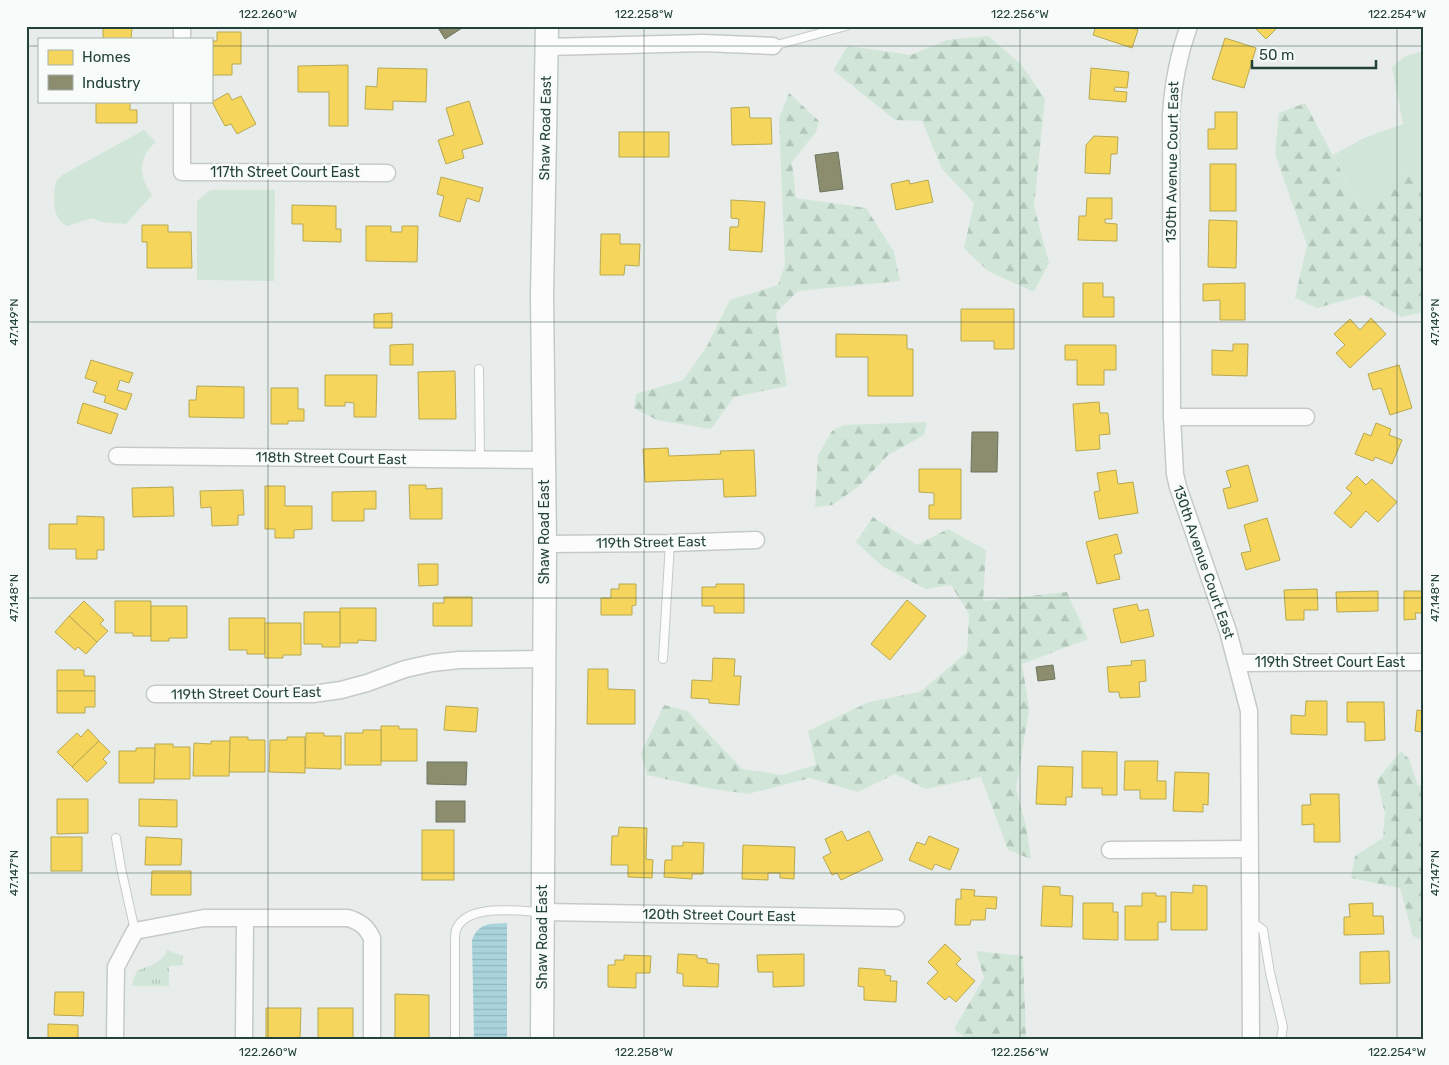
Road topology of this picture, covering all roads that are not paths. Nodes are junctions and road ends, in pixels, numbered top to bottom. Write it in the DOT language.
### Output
graph roads {
  1 [pos="846,26"];
  2 [pos="1188,26"];
  3 [pos="547,37"];
  4 [pos="773,46"];
  5 [pos="182,102"];
  6 [pos="387,172"];
  7 [pos="479,370"];
  8 [pos="1172,417"];
  9 [pos="1306,417"];
  10 [pos="117,456"];
  11 [pos="480,459"];
  12 [pos="544,460"];
  13 [pos="756,540"];
  14 [pos="670,543"];
  15 [pos="545,544"];
  16 [pos="543,659"];
  17 [pos="663,659"];
  18 [pos="1423,662"];
  19 [pos="1237,663"];
  20 [pos="155,694"];
  21 [pos="116,838"];
  22 [pos="1249,849"];
  23 [pos="1110,850"];
  24 [pos="543,912"];
  25 [pos="896,918"];
  26 [pos="245,919"];
  27 [pos="1250,919"];
  28 [pos="134,931"];
  29 [pos="115,1039"];
  30 [pos="244,1039"];
  31 [pos="372,1039"];
  32 [pos="455,1039"];
  33 [pos="542,1039"];
  34 [pos="1250,1039"];
  35 [pos="1281,1039"];
  1 -- 4 [label="lane"];
  2 -- 8 [label="street, 130th Avenue Court East"];
  3 -- 4 [label="street"];
  3 -- 12 [label="main road, Shaw Road East"];
  5 -- 6 [label="street, 117th Street Court East"];
  7 -- 11 [label="lane"];
  8 -- 9 [label="street"];
  8 -- 19 [label="street, 130th Avenue Court East"];
  10 -- 11 [label="street, 118th Street Court East"];
  11 -- 12 [label="street, 118th Street Court East"];
  12 -- 15 [label="main road, Shaw Road East"];
  13 -- 14 [label="street, 119th Street East"];
  14 -- 15 [label="street, 119th Street East"];
  14 -- 17 [label="lane"];
  15 -- 16 [label="main road, Shaw Road East"];
  16 -- 20 [label="street, 119th Street Court East"];
  16 -- 24 [label="main road, Shaw Road East"];
  18 -- 19 [label="street, 119th Street Court East"];
  19 -- 22 [label="street, 130th Avenue Court East"];
  21 -- 28 [label="lane"];
  22 -- 23 [label="street"];
  22 -- 27 [label="street, 130th Avenue Court East"];
  24 -- 25 [label="street, 120th Street Court East"];
  24 -- 32 [label="lane"];
  24 -- 33 [label="main road, Shaw Road East"];
  26 -- 28 [label="street"];
  26 -- 30 [label="street"];
  26 -- 31 [label="street"];
  27 -- 34 [label="street, 130th Avenue Court East"];
  27 -- 35 [label="lane"];
  28 -- 29 [label="street"];
}
